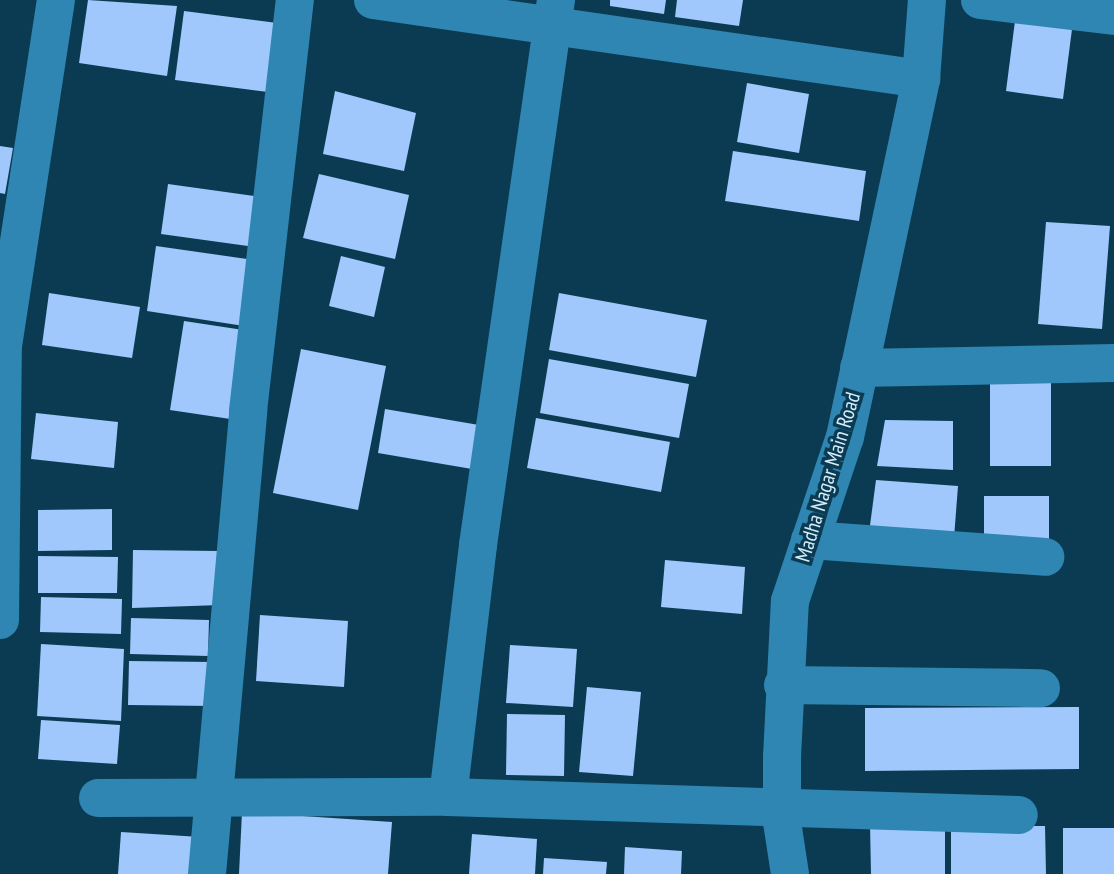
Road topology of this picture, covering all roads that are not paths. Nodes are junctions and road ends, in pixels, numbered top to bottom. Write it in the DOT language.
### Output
graph roads {
  1 [pos="56,0"];
  2 [pos="295,0"];
  3 [pos="373,0"];
  4 [pos="927,0"];
  5 [pos="980,0"];
  6 [pos="555,13"];
  7 [pos="1114,16"];
  8 [pos="921,79"];
  9 [pos="1114,363"];
  10 [pos="859,368"];
  11 [pos="810,540"];
  12 [pos="1045,557"];
  13 [pos="0,620"];
  14 [pos="783,685"];
  15 [pos="1041,688"];
  16 [pos="214,797"];
  17 [pos="448,797"];
  18 [pos="98,798"];
  19 [pos="782,807"];
  20 [pos="1018,815"];
  21 [pos="207,874"];
  22 [pos="790,874"];
  1 -- 13 [label="street"];
  2 -- 16 [label="street"];
  3 -- 6 [label="street"];
  4 -- 8 [label="street, Madha Nagar Main Road"];
  5 -- 7 [label="street"];
  6 -- 8 [label="street"];
  6 -- 17 [label="street"];
  8 -- 10 [label="street, Madha Nagar Main Road"];
  9 -- 10 [label="street"];
  10 -- 11 [label="street, Madha Nagar Main Road"];
  11 -- 12 [label="street"];
  11 -- 14 [label="street, Madha Nagar Main Road"];
  14 -- 15 [label="street"];
  14 -- 19 [label="street, Madha Nagar Main Road"];
  16 -- 17 [label="street"];
  16 -- 18 [label="street"];
  16 -- 21 [label="street"];
  17 -- 19 [label="street"];
  19 -- 20 [label="street"];
  19 -- 22 [label="street, Madha Nagar Main Road"];
}
